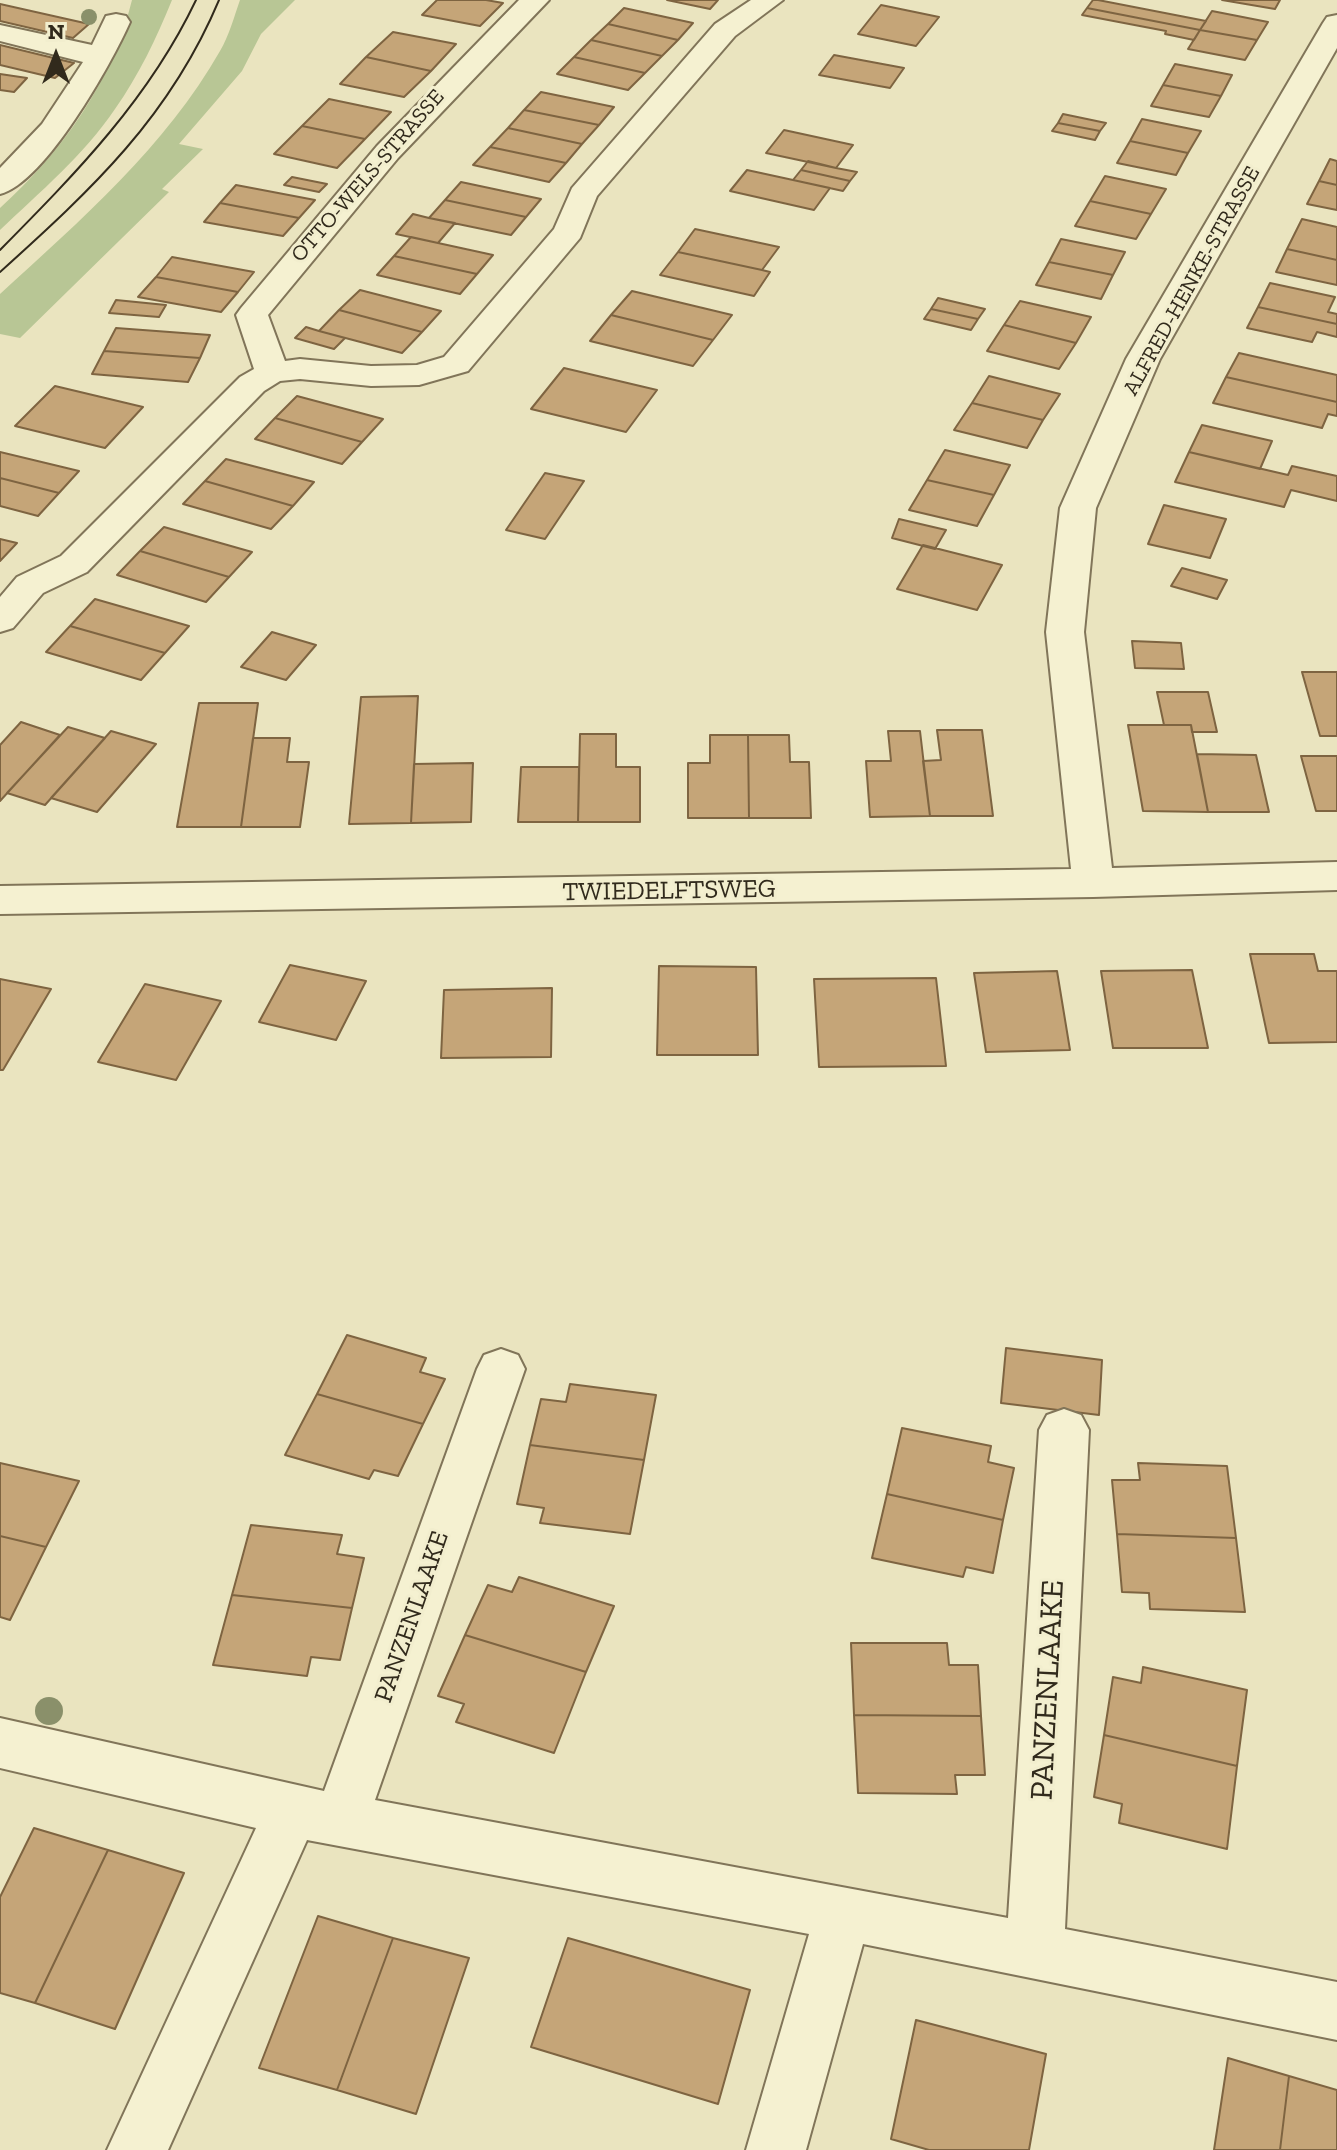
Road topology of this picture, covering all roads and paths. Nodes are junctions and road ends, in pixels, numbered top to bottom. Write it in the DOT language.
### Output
graph roads {
  1 [pos="535,0"];
  2 [pos="769,0"];
  3 [pos="116,22"];
  4 [pos="1337,23"];
  5 [pos="0,33"];
  6 [pos="103,54"];
  7 [pos="0,185"];
  8 [pos="272,372"];
  9 [pos="0,620"];
  10 [pos="1337,876"];
  11 [pos="1093,883"];
  12 [pos="0,900"];
  13 [pos="501,1369"];
  14 [pos="1064,1430"];
  15 [pos="0,1743"];
  16 [pos="316,1815"];
  17 [pos="843,1913"];
  18 [pos="1035,1951"];
  19 [pos="1337,2011"];
  20 [pos="137,2150"];
  21 [pos="776,2150"];
  1 -- 8 [label="street, OTTO-WELS-STRASSE"];
  2 -- 8 [label="street"];
  3 -- 6 [label="street"];
  4 -- 11 [label="street, ALFRED-HENKE-STRASSE"];
  5 -- 6 [label="street"];
  6 -- 7 [label="street"];
  8 -- 9 [label="street"];
  10 -- 11 [label="street, TWIEDELFTSWEG"];
  11 -- 12 [label="street, TWIEDELFTSWEG"];
  13 -- 16 [label="street, PANZENLAAKE"];
  14 -- 18 [label="street, PANZENLAAKE"];
  15 -- 16 [label="street"];
  16 -- 17 [label="street"];
  16 -- 20 [label="street, PANZENLAAKE"];
  17 -- 18 [label="street"];
  17 -- 21 [label="street"];
  18 -- 19 [label="street"];
}
